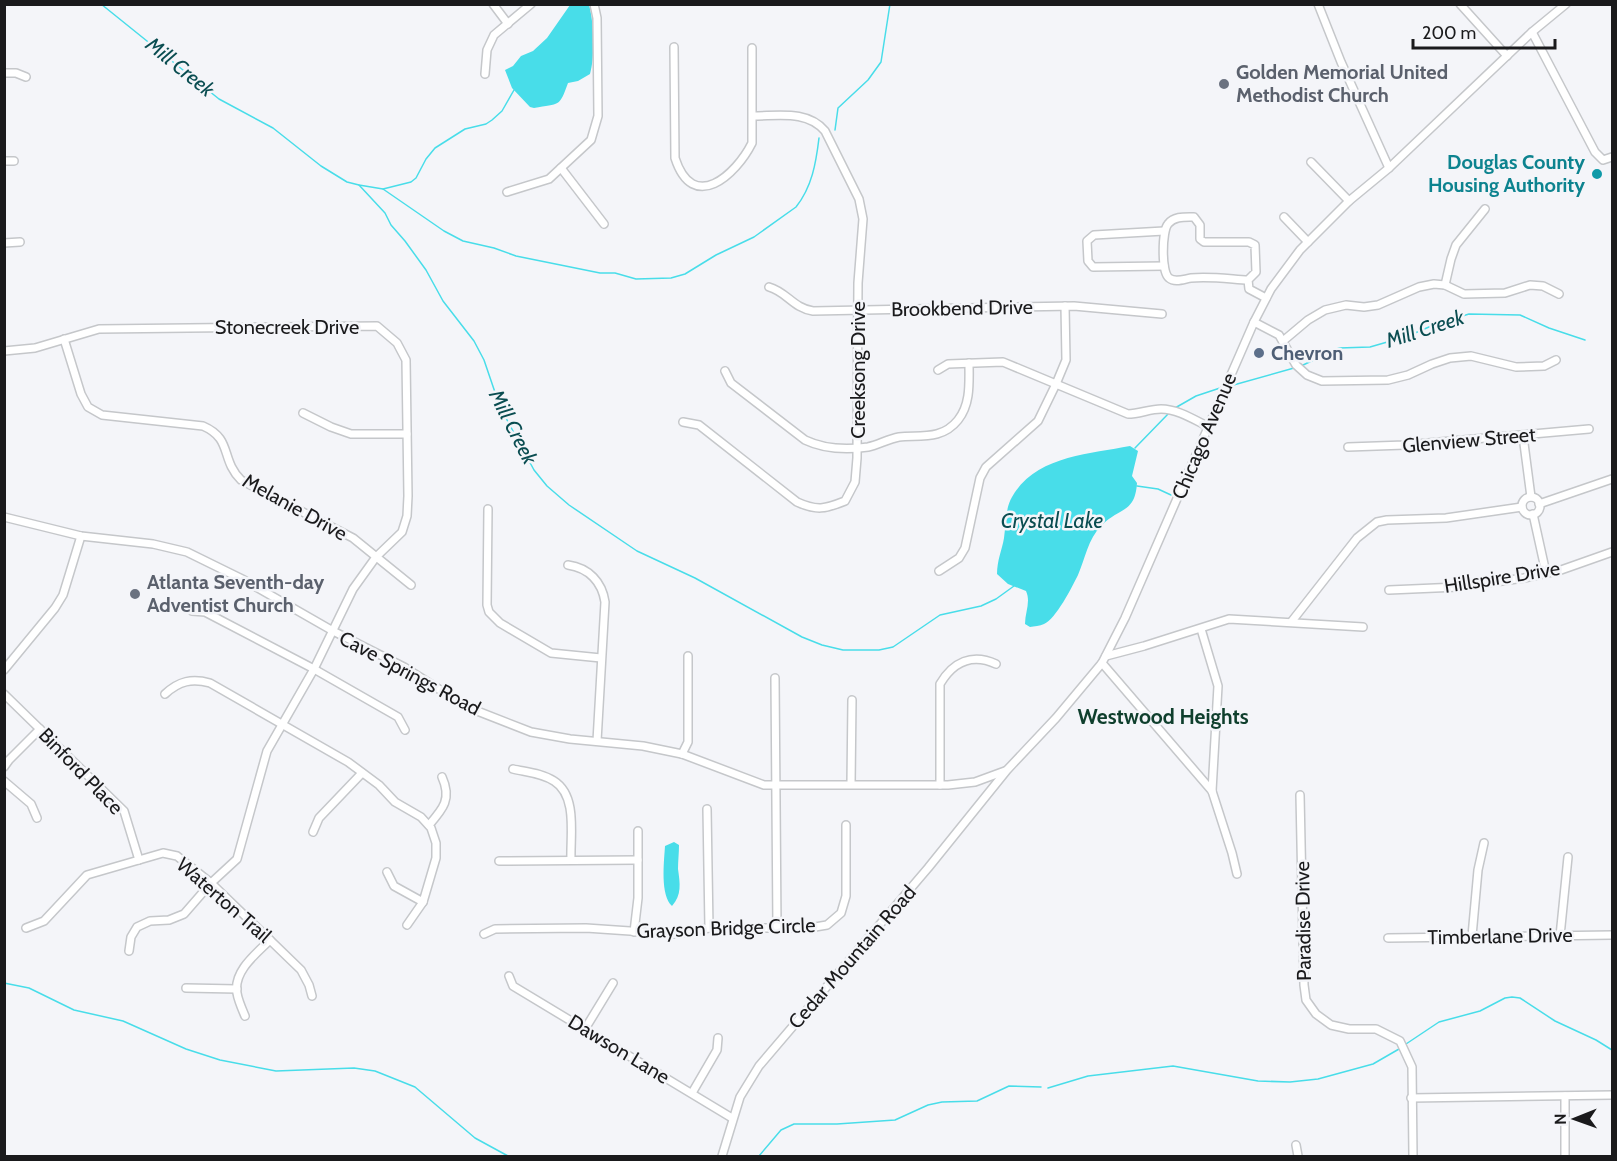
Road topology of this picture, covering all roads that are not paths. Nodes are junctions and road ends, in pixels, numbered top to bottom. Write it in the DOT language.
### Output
graph roads {
  1 [pos="493,4"];
  2 [pos="531,4"];
  3 [pos="594,4"];
  4 [pos="1318,4"];
  5 [pos="1460,4"];
  6 [pos="1566,4"];
  7 [pos="508,24"];
  8 [pos="1532,32"];
  9 [pos="674,47"];
  10 [pos="752,48"];
  11 [pos="1507,56"];
  12 [pos="4,73"];
  13 [pos="485,74"];
  14 [pos="26,77"];
  15 [pos="753,116"];
  16 [pos="1612,157"];
  17 [pos="4,161"];
  18 [pos="14,161"];
  19 [pos="1311,162"];
  20 [pos="561,168"];
  21 [pos="1389,168"];
  22 [pos="507,192"];
  23 [pos="1349,201"];
  24 [pos="1485,209"];
  25 [pos="1284,217"];
  26 [pos="604,224"];
  27 [pos="1164,231"];
  28 [pos="20,242"];
  29 [pos="1308,242"];
  30 [pos="4,243"];
  31 [pos="1164,266"];
  32 [pos="1248,280"];
  33 [pos="1445,285"];
  34 [pos="769,287"];
  35 [pos="1559,294"];
  36 [pos="1266,298"];
  37 [pos="1065,306"];
  38 [pos="857,310"];
  39 [pos="1162,314"];
  40 [pos="1254,322"];
  41 [pos="64,339"];
  42 [pos="1282,341"];
  43 [pos="4,351"];
  44 [pos="1556,360"];
  45 [pos="969,363"];
  46 [pos="938,370"];
  47 [pos="725,371"];
  48 [pos="1056,384"];
  49 [pos="303,412"];
  50 [pos="683,422"];
  51 [pos="1207,426"];
  52 [pos="1589,429"];
  53 [pos="407,434"];
  54 [pos="1523,436"];
  55 [pos="857,447"];
  56 [pos="1348,447"];
  57 [pos="1612,479"];
  58 [pos="1531,497"];
  59 [pos="1539,504"];
  60 [pos="1522,507"];
  61 [pos="488,509"];
  62 [pos="1533,514"];
  63 [pos="4,517"];
  64 [pos="81,536"];
  65 [pos="1612,552"];
  66 [pos="376,557"];
  67 [pos="568,565"];
  68 [pos="939,571"];
  69 [pos="1546,573"];
  70 [pos="411,585"];
  71 [pos="1389,590"];
  72 [pos="192,611"];
  73 [pos="1292,621"];
  74 [pos="1363,627"];
  75 [pos="1201,628"];
  76 [pos="333,632"];
  77 [pos="688,656"];
  78 [pos="601,658"];
  79 [pos="1104,660"];
  80 [pos="996,664"];
  81 [pos="314,669"];
  82 [pos="4,670"];
  83 [pos="775,678"];
  84 [pos="165,693"];
  85 [pos="4,694"];
  86 [pos="852,700"];
  87 [pos="283,725"];
  88 [pos="40,729"];
  89 [pos="405,730"];
  90 [pos="597,741"];
  91 [pos="682,754"];
  92 [pos="4,767"];
  93 [pos="513,770"];
  94 [pos="1007,770"];
  95 [pos="362,773"];
  96 [pos="442,777"];
  97 [pos="4,781"];
  98 [pos="851,784"];
  99 [pos="777,786"];
  100 [pos="940,786"];
  101 [pos="1212,791"];
  102 [pos="1300,795"];
  103 [pos="707,809"];
  104 [pos="37,818"];
  105 [pos="429,825"];
  106 [pos="846,825"];
  107 [pos="638,831"];
  108 [pos="313,832"];
  109 [pos="1484,843"];
  110 [pos="1568,857"];
  111 [pos="139,860"];
  112 [pos="571,860"];
  113 [pos="638,860"];
  114 [pos="499,861"];
  115 [pos="387,872"];
  116 [pos="1237,874"];
  117 [pos="211,883"];
  118 [pos="423,902"];
  119 [pos="407,925"];
  120 [pos="777,927"];
  121 [pos="26,928"];
  122 [pos="709,928"];
  123 [pos="634,932"];
  124 [pos="483,934"];
  125 [pos="1612,935"];
  126 [pos="1472,936"];
  127 [pos="1560,936"];
  128 [pos="1389,938"];
  129 [pos="270,940"];
  130 [pos="129,951"];
  131 [pos="509,976"];
  132 [pos="613,983"];
  133 [pos="186,988"];
  134 [pos="237,989"];
  135 [pos="312,996"];
  136 [pos="245,1016"];
  137 [pos="585,1029"];
  138 [pos="718,1038"];
  139 [pos="692,1093"];
  140 [pos="1612,1095"];
  141 [pos="1565,1096"];
  142 [pos="1411,1098"];
  143 [pos="732,1118"];
  144 [pos="1296,1145"];
  145 [pos="722,1156"];
  146 [pos="1298,1156"];
  147 [pos="1413,1156"];
  148 [pos="1565,1156"];
  1 -- 7 [label="street"];
  2 -- 7 [label="street"];
  3 -- 20 [label="street"];
  4 -- 21 [label="street"];
  5 -- 11 [label="street"];
  6 -- 8 [label="street, Chicago Avenue"];
  7 -- 13 [label="street"];
  8 -- 11 [label="street, Chicago Avenue"];
  8 -- 16 [label="street"];
  9 -- 15 [label="street"];
  10 -- 15 [label="street"];
  11 -- 21 [label="street, Chicago Avenue"];
  12 -- 14 [label="street"];
  15 -- 38 [label="street, Creeksong Drive"];
  17 -- 18 [label="street"];
  19 -- 23 [label="street"];
  20 -- 22 [label="street"];
  20 -- 26 [label="street"];
  21 -- 23 [label="street, Chicago Avenue"];
  23 -- 29 [label="street, Chicago Avenue"];
  24 -- 33 [label="street"];
  25 -- 29 [label="street"];
  27 -- 31 [label="street"];
  27 -- 31 [label="street"];
  27 -- 32 [label="street"];
  28 -- 30 [label="street"];
  29 -- 36 [label="street, Chicago Avenue"];
  31 -- 32 [label="street"];
  32 -- 36 [label="street"];
  33 -- 35 [label="street"];
  33 -- 42 [label="street"];
  34 -- 38 [label="street, Brookbend Drive"];
  36 -- 40 [label="street, Chicago Avenue"];
  37 -- 38 [label="street, Brookbend Drive"];
  37 -- 39 [label="street, Brookbend Drive"];
  37 -- 48 [label="street"];
  38 -- 55 [label="street, Creeksong Drive"];
  40 -- 42 [label="street"];
  40 -- 51 [label="street, Chicago Avenue"];
  41 -- 43 [label="street, Stonecreek Drive"];
  41 -- 53 [label="street, Stonecreek Drive"];
  41 -- 66 [label="street, Melanie Drive"];
  42 -- 44 [label="street"];
  45 -- 46 [label="street"];
  45 -- 48 [label="street"];
  45 -- 55 [label="street"];
  47 -- 55 [label="street"];
  48 -- 51 [label="street"];
  48 -- 68 [label="street"];
  49 -- 53 [label="street"];
  50 -- 55 [label="street, Creeksong Drive"];
  51 -- 79 [label="street, Chicago Avenue"];
  52 -- 54 [label="street, Glenview Street"];
  53 -- 66 [label="street, Stonecreek Drive"];
  54 -- 56 [label="street, Glenview Street"];
  54 -- 58 [label="street"];
  57 -- 59 [label="street"];
  58 -- 59 [label="street"];
  58 -- 60 [label="street"];
  59 -- 62 [label="street"];
  60 -- 62 [label="street"];
  60 -- 73 [label="street"];
  61 -- 78 [label="street"];
  62 -- 69 [label="street"];
  63 -- 64 [label="street, Cave Springs Road"];
  64 -- 76 [label="street, Cave Springs Road"];
  64 -- 82 [label="street"];
  65 -- 69 [label="street, Hillspire Drive"];
  66 -- 70 [label="street, Melanie Drive"];
  66 -- 76 [label="street, Stonecreek Drive"];
  67 -- 78 [label="street"];
  69 -- 71 [label="street, Hillspire Drive"];
  72 -- 81 [label="street"];
  73 -- 74 [label="street"];
  73 -- 75 [label="street"];
  75 -- 79 [label="street"];
  75 -- 101 [label="street"];
  76 -- 81 [label="street, Stonecreek Drive"];
  76 -- 90 [label="street, Cave Springs Road"];
  77 -- 91 [label="street"];
  78 -- 90 [label="street"];
  79 -- 94 [label="street, Chicago Avenue"];
  79 -- 101 [label="street"];
  80 -- 100 [label="street"];
  81 -- 87 [label="street, Stonecreek Drive"];
  81 -- 89 [label="street"];
  83 -- 99 [label="street"];
  84 -- 87 [label="street"];
  85 -- 88 [label="street, Binford Place"];
  86 -- 98 [label="street"];
  87 -- 95 [label="street"];
  87 -- 117 [label="street, Stonecreek Drive"];
  88 -- 92 [label="street"];
  88 -- 111 [label="street, Binford Place"];
  90 -- 91 [label="street, Cave Springs Road"];
  91 -- 99 [label="street, Cave Springs Road"];
  93 -- 112 [label="street"];
  94 -- 100 [label="street, Cave Springs Road"];
  94 -- 143 [label="street, Cedar Mountain Road"];
  95 -- 105 [label="street"];
  95 -- 108 [label="street"];
  96 -- 105 [label="street"];
  97 -- 104 [label="street"];
  98 -- 99 [label="street, Cave Springs Road"];
  98 -- 100 [label="street, Cave Springs Road"];
  99 -- 120 [label="street"];
  101 -- 116 [label="street"];
  102 -- 142 [label="street, Paradise Drive"];
  103 -- 122 [label="street"];
  105 -- 118 [label="street"];
  106 -- 120 [label="street, Grayson Bridge Circle"];
  107 -- 113 [label="street"];
  109 -- 126 [label="street"];
  110 -- 127 [label="street"];
  111 -- 117 [label="street, Waterton Trail"];
  111 -- 121 [label="street, Waterton Trail"];
  112 -- 113 [label="street"];
  112 -- 114 [label="street"];
  113 -- 123 [label="street"];
  115 -- 118 [label="street"];
  117 -- 129 [label="street, Waterton Trail"];
  117 -- 130 [label="street, Stonecreek Drive"];
  118 -- 119 [label="street"];
  120 -- 122 [label="street, Grayson Bridge Circle"];
  122 -- 123 [label="street, Grayson Bridge Circle"];
  123 -- 124 [label="street, Grayson Bridge Circle"];
  125 -- 127 [label="street, Timberlane Drive"];
  126 -- 127 [label="street, Timberlane Drive"];
  126 -- 128 [label="street, Timberlane Drive"];
  129 -- 134 [label="street"];
  129 -- 135 [label="street, Waterton Trail"];
  131 -- 137 [label="street, Dawson Lane"];
  132 -- 137 [label="street"];
  133 -- 134 [label="street"];
  134 -- 136 [label="street"];
  137 -- 139 [label="street, Dawson Lane"];
  138 -- 139 [label="street"];
  139 -- 143 [label="street, Dawson Lane"];
  140 -- 141 [label="street"];
  141 -- 142 [label="street"];
  141 -- 148 [label="street"];
  142 -- 147 [label="street, Paradise Drive"];
  143 -- 145 [label="street, Cedar Mountain Road"];
  144 -- 146 [label="street"];
}
